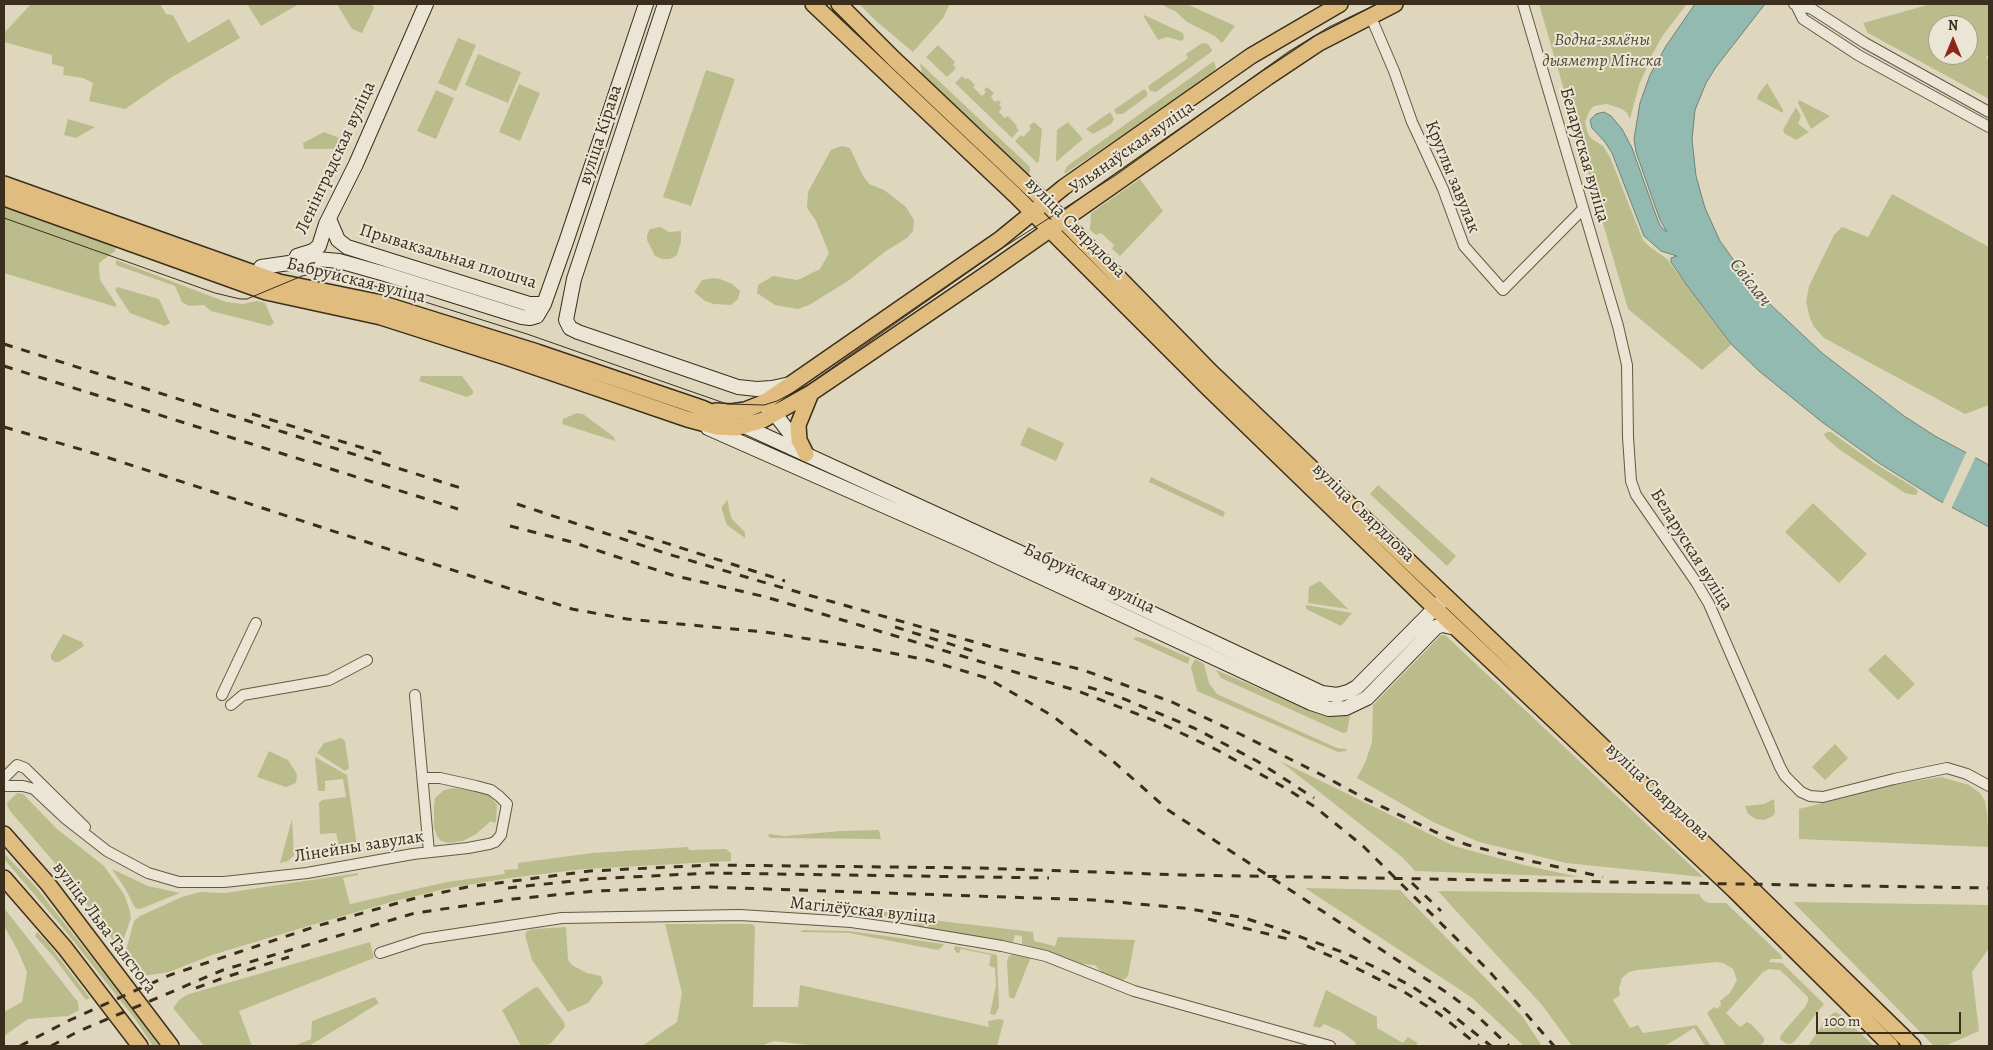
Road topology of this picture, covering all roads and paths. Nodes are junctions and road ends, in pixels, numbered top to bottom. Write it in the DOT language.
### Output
graph roads {
  1 [pos="426,4"];
  2 [pos="646,4"];
  3 [pos="665,4"];
  4 [pos="812,4"];
  5 [pos="839,4"];
  6 [pos="1340,4"];
  7 [pos="1395,4"];
  8 [pos="1523,4"];
  9 [pos="1795,4"];
  10 [pos="1366,10"];
  11 [pos="1208,88"];
  12 [pos="1224,108"];
  13 [pos="1989,112"];
  14 [pos="1989,127"];
  15 [pos="4,184"];
  16 [pos="4,198"];
  17 [pos="1045,202"];
  18 [pos="1582,210"];
  19 [pos="1033,213"];
  20 [pos="329,219"];
  21 [pos="1062,220"];
  22 [pos="1049,229"];
  23 [pos="339,261"];
  24 [pos="555,272"];
  25 [pos="249,273"];
  26 [pos="574,279"];
  27 [pos="544,304"];
  28 [pos="864,334"];
  29 [pos="866,357"];
  30 [pos="793,383"];
  31 [pos="738,387"];
  32 [pos="811,393"];
  33 [pos="763,404"];
  34 [pos="702,408"];
  35 [pos="775,414"];
  36 [pos="687,419"];
  37 [pos="744,426"];
  38 [pos="806,454"];
  39 [pos="1446,597"];
  40 [pos="1435,608"];
  41 [pos="256,624"];
  42 [pos="1456,628"];
  43 [pos="367,660"];
  44 [pos="222,695"];
  45 [pos="415,695"];
  46 [pos="231,705"];
  47 [pos="4,778"];
  48 [pos="424,778"];
  49 [pos="4,786"];
  50 [pos="1989,786"];
  51 [pos="4,834"];
  52 [pos="429,852"];
  53 [pos="4,878"];
  54 [pos="187,882"];
  55 [pos="380,953"];
  56 [pos="140,1046"];
  57 [pos="170,1046"];
  58 [pos="1330,1046"];
  59 [pos="1891,1046"];
  60 [pos="1913,1046"];
  1 -- 20 [label="street, Ленінградская вуліца"];
  2 -- 24 [label="street, вуліца Кірава"];
  3 -- 26 [label="street, вуліца Кірава"];
  4 -- 19 [label="main road, вуліца Свярдлова"];
  5 -- 17 [label="main road, вуліца Свярдлова"];
  6 -- 11 [label="main road, Ульянаўская вуліца"];
  7 -- 10 [label="main road, Ульянаўская вуліца"];
  8 -- 18 [label="street, Беларуская вуліца"];
  9 -- 13 [label="street"];
  9 -- 14 [label="street"];
  10 -- 12 [label="main road, Ульянаўская вуліца"];
  10 -- 18 [label="street, Круглы завулак"];
  11 -- 12 [label="main road"];
  11 -- 17 [label="main road, Ульянаўская вуліца"];
  12 -- 21 [label="main road, Ульянаўская вуліца"];
  15 -- 25 [label="main road, Бабруйская вуліца"];
  16 -- 25 [label="main road, Бабруйская вуліца"];
  17 -- 19 [label="main road, Ульянаўская вуліца"];
  17 -- 21 [label="main road, вуліца Свярдлова"];
  18 -- 50 [label="street, Беларуская вуліца"];
  19 -- 22 [label="main road, вуліца Свярдлова"];
  19 -- 28 [label="main road, Ульянаўская вуліца"];
  20 -- 23 [label="street, Прывакзальная плошча"];
  20 -- 25 [label="street, Ленінградская вуліца"];
  20 -- 27 [label="street, Прывакзальная плошча"];
  21 -- 22 [label="main road, Ульянаўская вуліца"];
  21 -- 39 [label="main road, вуліца Свярдлова"];
  22 -- 29 [label="main road, Ульянаўская вуліца"];
  22 -- 40 [label="main road, вуліца Свярдлова"];
  23 -- 25 [label="street, Прывакзальная плошча"];
  23 -- 27 [label="street, Прывакзальная плошча"];
  24 -- 26 [label="street"];
  24 -- 27 [label="street, вуліца Кірава"];
  25 -- 34 [label="main road, Бабруйская вуліца"];
  25 -- 36 [label="main road, Бабруйская вуліца"];
  26 -- 31 [label="street, вуліца Кірава"];
  28 -- 29 [label="main road"];
  28 -- 30 [label="main road, Ульянаўская вуліца"];
  29 -- 32 [label="main road, Ульянаўская вуліца"];
  30 -- 31 [label="street"];
  30 -- 33 [label="main road, Ульянаўская вуліца"];
  31 -- 33 [label="street"];
  32 -- 35 [label="main road, Ульянаўская вуліца"];
  32 -- 38 [label="main road"];
  33 -- 34 [label="main road, Ульянаўская вуліца"];
  33 -- 35 [label="street"];
  34 -- 37 [label="main road"];
  35 -- 37 [label="main road, Ульянаўская вуліца"];
  35 -- 38 [label="street"];
  36 -- 37 [label="main road, Бабруйская вуліца"];
  36 -- 42 [label="street, Бабруйская вуліца"];
  37 -- 38 [label="street, Бабруйская вуліца"];
  38 -- 40 [label="street, Бабруйская вуліца"];
  39 -- 40 [label="street, Бабруйская вуліца"];
  39 -- 60 [label="main road, вуліца Свярдлова"];
  40 -- 42 [label="main road, вуліца Свярдлова"];
  41 -- 44 [label="street"];
  42 -- 59 [label="main road, вуліца Свярдлова"];
  43 -- 46 [label="street"];
  45 -- 48 [label="street"];
  47 -- 54 [label="street, Лінейны завулак"];
  48 -- 52 [label="street"];
  48 -- 52 [label="street, Лінейны завулак"];
  49 -- 54 [label="street, Лінейны завулак"];
  51 -- 57 [label="main road, вуліца Льва Талстога"];
  52 -- 54 [label="street, Лінейны завулак"];
  53 -- 56 [label="main road"];
  55 -- 58 [label="street, Магілёўская вуліца"];
}
